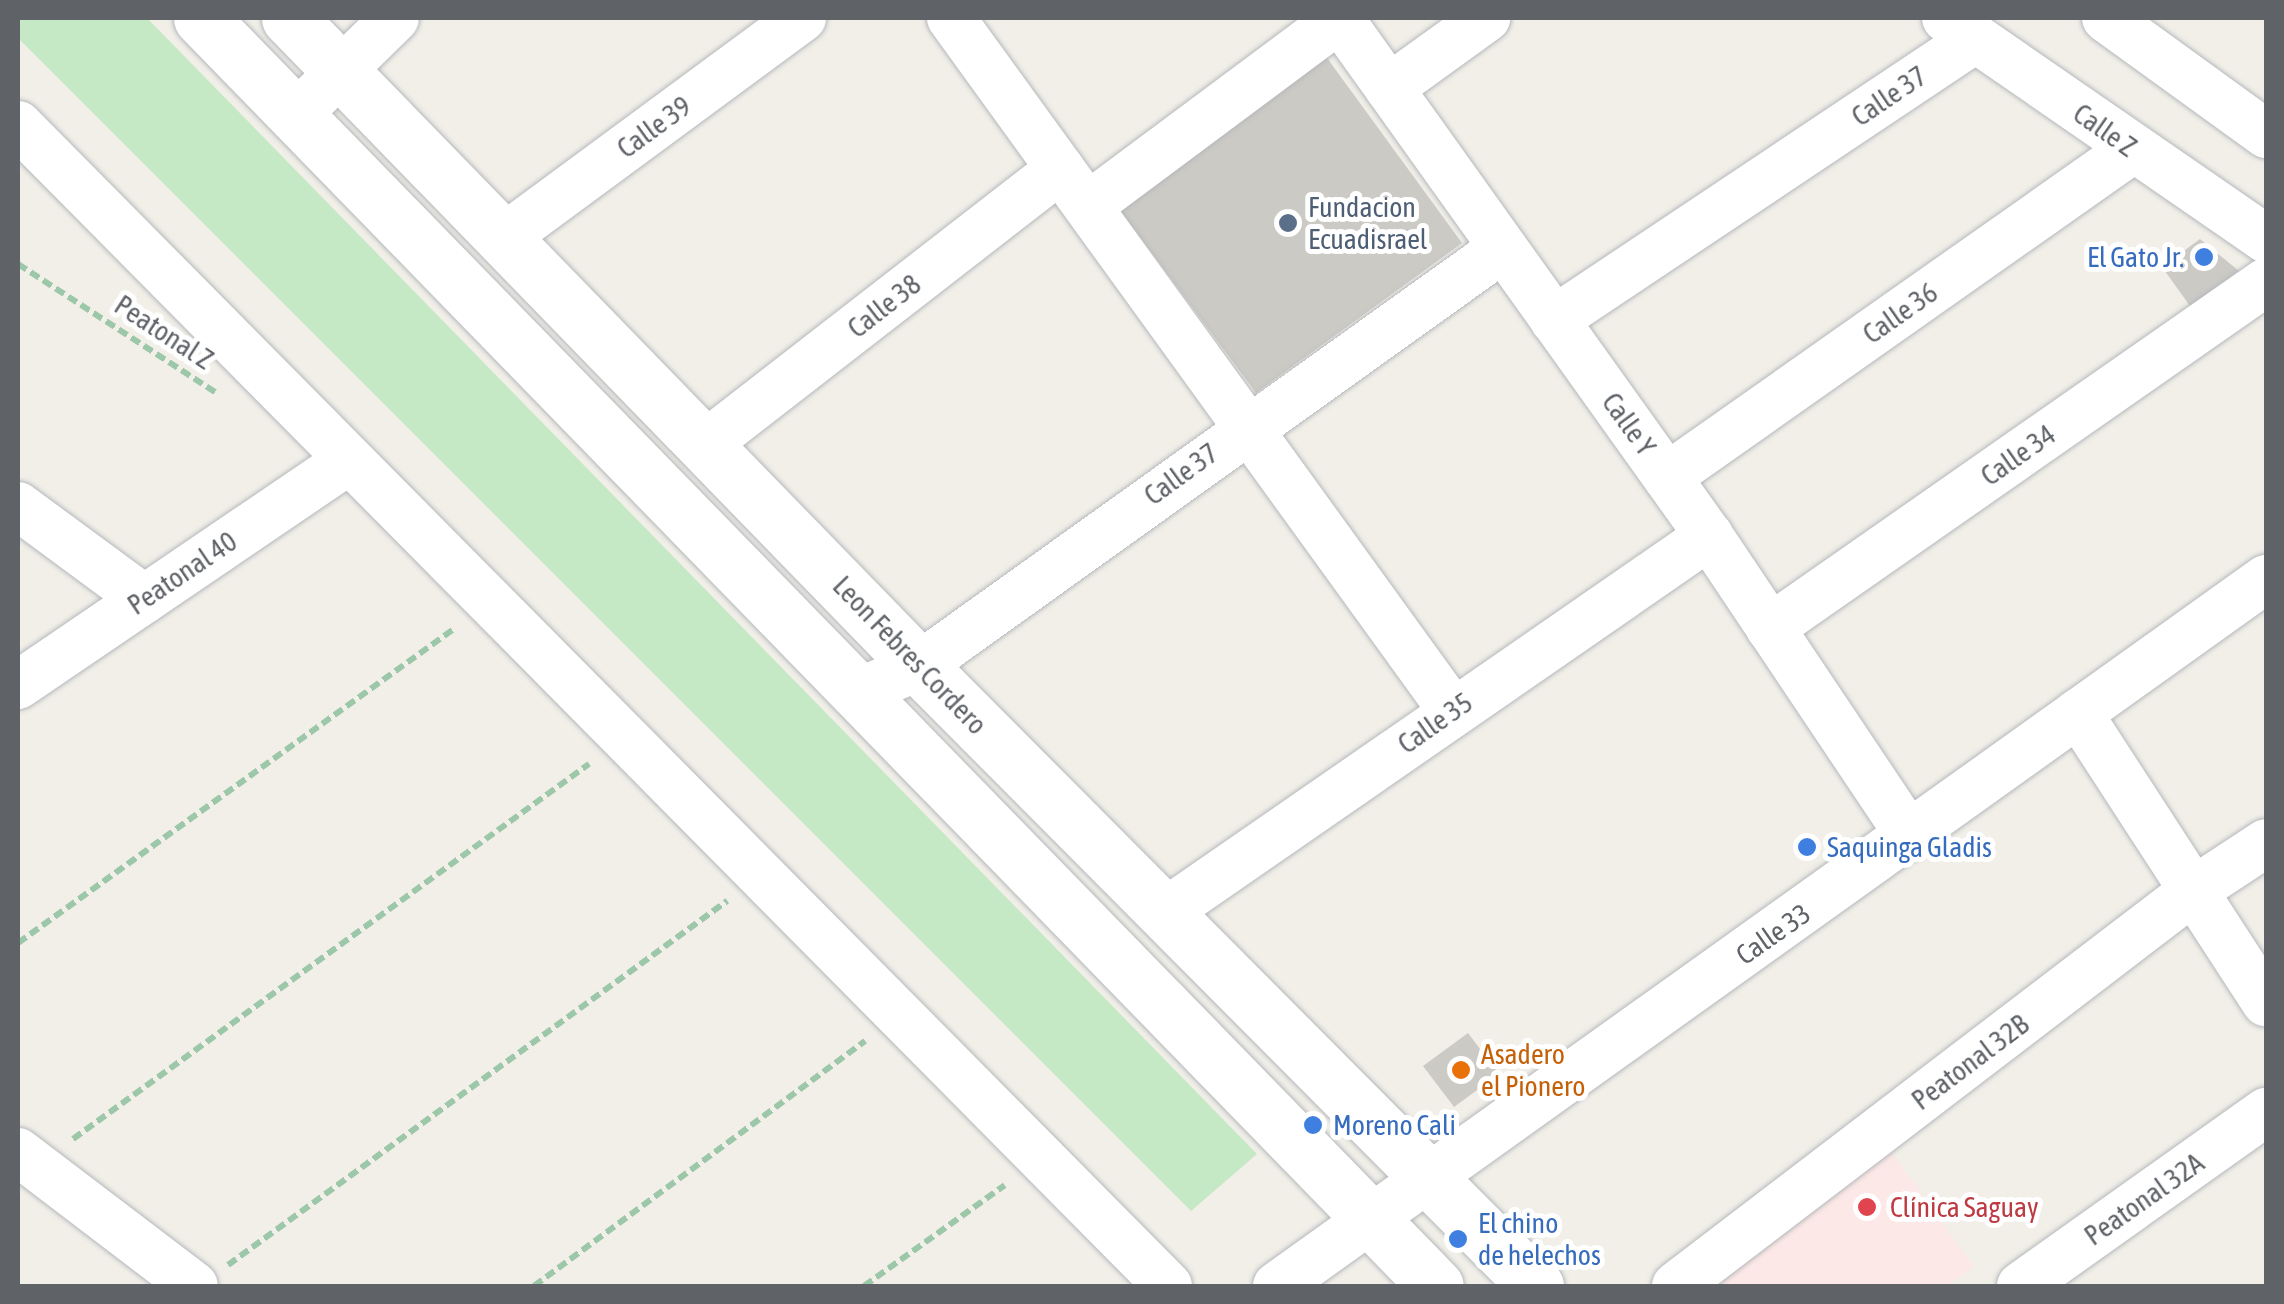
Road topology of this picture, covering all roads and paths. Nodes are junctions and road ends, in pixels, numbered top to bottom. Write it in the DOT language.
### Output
graph roads {
  1 [pos="202,18"];
  2 [pos="289,18"];
  3 [pos="396,18"];
  4 [pos="802,18"];
  5 [pos="951,18"];
  6 [pos="1339,18"];
  7 [pos="1486,18"];
  8 [pos="2106,18"];
  9 [pos="1960,28"];
  10 [pos="342,70"];
  11 [pos="1389,88"];
  12 [pos="297,114"];
  13 [pos="18,125"];
  14 [pos="2266,134"];
  15 [pos="2133,149"];
  16 [pos="1074,188"];
  17 [pos="506,236"];
  18 [pos="2266,238"];
  19 [pos="1502,248"];
  20 [pos="18,264"];
  21 [pos="2266,282"];
  22 [pos="1554,320"];
  23 [pos="222,397"];
  24 [pos="1247,426"];
  25 [pos="707,443"];
  26 [pos="346,462"];
  27 [pos="1667,478"];
  28 [pos="18,506"];
  29 [pos="1708,536"];
  30 [pos="2266,579"];
  31 [pos="144,599"];
  32 [pos="488,604"];
  33 [pos="1770,628"];
  34 [pos="919,666"];
  35 [pos="18,684"];
  36 [pos="857,693"];
  37 [pos="1452,710"];
  38 [pos="2078,713"];
  39 [pos="622,740"];
  40 [pos="1910,836"];
  41 [pos="2266,843"];
  42 [pos="759,877"];
  43 [pos="2193,891"];
  44 [pos="1164,913"];
  45 [pos="18,943"];
  46 [pos="2266,1002"];
  47 [pos="898,1017"];
  48 [pos="2266,1112"];
  49 [pos="27,1159"];
  50 [pos="1040,1160"];
  51 [pos="1430,1178"];
  52 [pos="1370,1220"];
  53 [pos="204,1281"];
  54 [pos="534,1286"];
  55 [pos="864,1286"];
  56 [pos="1168,1286"];
  57 [pos="1277,1286"];
  58 [pos="1436,1286"];
  59 [pos="1536,1286"];
  60 [pos="1676,1286"];
  61 [pos="2021,1286"];
  1 -- 12 [label="street"];
  2 -- 10 [label="street, Leon Febres Cordero"];
  3 -- 10 [label="street"];
  4 -- 17 [label="street, Calle 39"];
  5 -- 16 [label="street"];
  6 -- 11 [label="street, Calle Y"];
  6 -- 16 [label="street, Calle 38"];
  7 -- 11 [label="street"];
  8 -- 14 [label="street"];
  9 -- 15 [label="street, Calle Z"];
  9 -- 22 [label="street, Calle 37"];
  10 -- 12 [label="street"];
  10 -- 17 [label="street, Leon Febres Cordero"];
  11 -- 19 [label="street, Calle Y"];
  12 -- 36 [label="street"];
  13 -- 26 [label="street"];
  15 -- 18 [label="street, Calle Z"];
  15 -- 27 [label="street, Calle 36"];
  16 -- 24 [label="street"];
  16 -- 25 [label="street, Calle 38"];
  17 -- 25 [label="street, Leon Febres Cordero"];
  19 -- 22 [label="street, Calle Y"];
  19 -- 24 [label="street, Calle 37"];
  20 -- 23 [label="path, Peatonal Z"];
  21 -- 33 [label="street, Calle 34"];
  22 -- 27 [label="street, Calle Y"];
  24 -- 34 [label="street, Calle 37"];
  24 -- 37 [label="street"];
  25 -- 34 [label="street, Leon Febres Cordero"];
  26 -- 31 [label="street, Peatonal 40"];
  26 -- 32 [label="street"];
  27 -- 29 [label="street, Calle Y"];
  28 -- 31 [label="street"];
  29 -- 33 [label="street, Calle Y"];
  29 -- 37 [label="street, Calle 35"];
  30 -- 38 [label="street, Calle 33"];
  31 -- 35 [label="street, Peatonal 40"];
  32 -- 39 [label="street"];
  32 -- 45 [label="path"];
  33 -- 40 [label="street, Calle Y"];
  34 -- 36 [label="street, Calle 37"];
  34 -- 44 [label="street, Leon Febres Cordero"];
  36 -- 52 [label="street"];
  37 -- 44 [label="street, Calle 35"];
  38 -- 40 [label="street, Calle 33"];
  38 -- 43 [label="street"];
  39 -- 42 [label="street"];
  39 -- 49 [label="path"];
  40 -- 51 [label="street, Calle 33"];
  41 -- 43 [label="street, Peatonal 32B"];
  42 -- 47 [label="street"];
  42 -- 53 [label="path"];
  43 -- 46 [label="street"];
  43 -- 60 [label="street, Peatonal 32B"];
  44 -- 51 [label="street, Leon Febres Cordero"];
  47 -- 50 [label="street"];
  47 -- 54 [label="path"];
  48 -- 61 [label="street, Peatonal 32A"];
  49 -- 53 [label="street"];
  50 -- 55 [label="path"];
  50 -- 56 [label="street"];
  51 -- 52 [label="street, Calle 33"];
  51 -- 59 [label="street, Leon Febres Cordero"];
  52 -- 57 [label="street, Calle 33"];
  52 -- 58 [label="street"];
}
